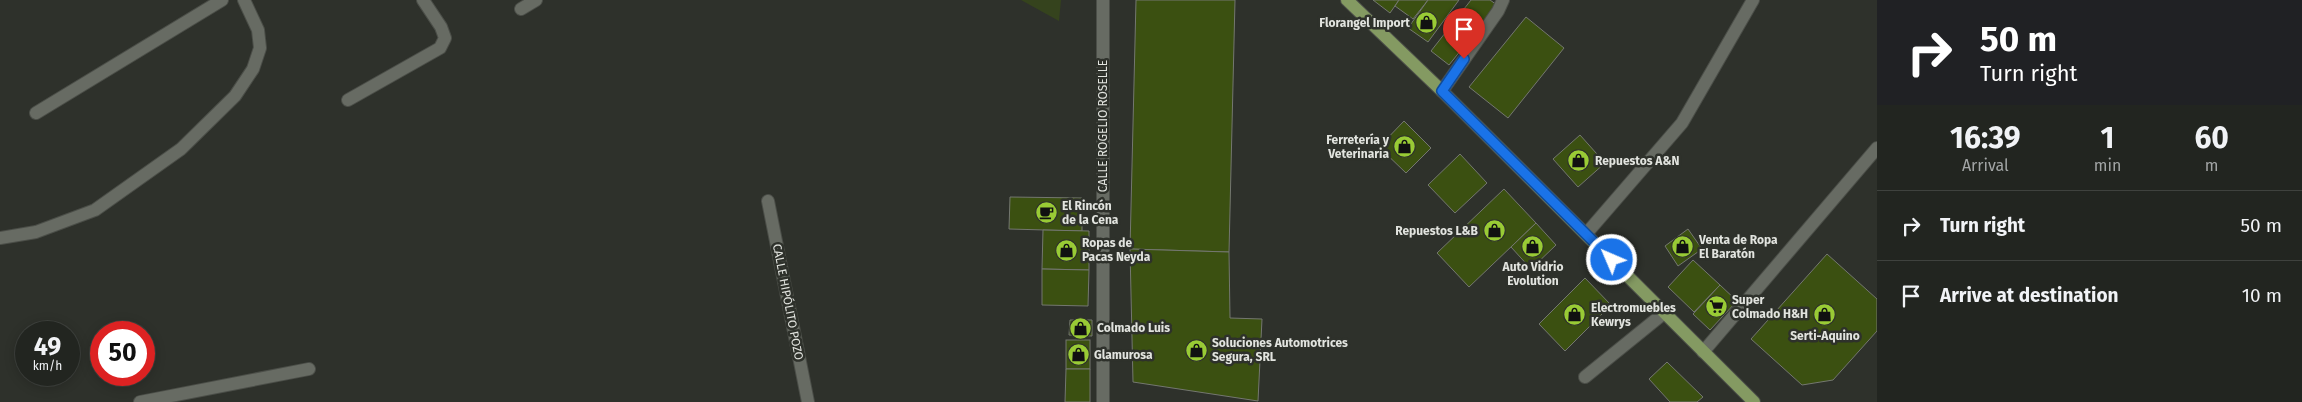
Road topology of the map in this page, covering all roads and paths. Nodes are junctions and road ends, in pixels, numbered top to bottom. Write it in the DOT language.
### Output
graph roads {
  1 [pos="222,0"];
  2 [pos="244,0"];
  3 [pos="423,0"];
  4 [pos="536,0"];
  5 [pos="1103,0"];
  6 [pos="1503,0"];
  7 [pos="1753,0"];
  8 [pos="1350,1"];
  9 [pos="520,9"];
  10 [pos="1442,91"];
  11 [pos="348,100"];
  12 [pos="36,113"];
  13 [pos="1877,148"];
  14 [pos="768,201"];
  15 [pos="1586,234"];
  16 [pos="0,238"];
  17 [pos="1664,313"];
  18 [pos="1703,352"];
  19 [pos="309,369"];
  20 [pos="1585,377"];
  21 [pos="140,402"];
  22 [pos="808,402"];
  23 [pos="1104,402"];
  24 [pos="1754,402"];
  1 -- 12 [label="street"];
  2 -- 16 [label="street"];
  3 -- 11 [label="street"];
  4 -- 9 [label="street"];
  5 -- 23 [label="street, CALLE ROGELIO ROSELLE"];
  6 -- 10 [label="street"];
  7 -- 15 [label="street"];
  8 -- 10 [label="main road"];
  10 -- 15 [label="main road"];
  13 -- 18 [label="street"];
  14 -- 22 [label="street, CALLE HIPÓLITO POZO"];
  15 -- 17 [label="main road"];
  17 -- 18 [label="main road"];
  17 -- 20 [label="street"];
  18 -- 24 [label="main road"];
  19 -- 21 [label="street"];
}
